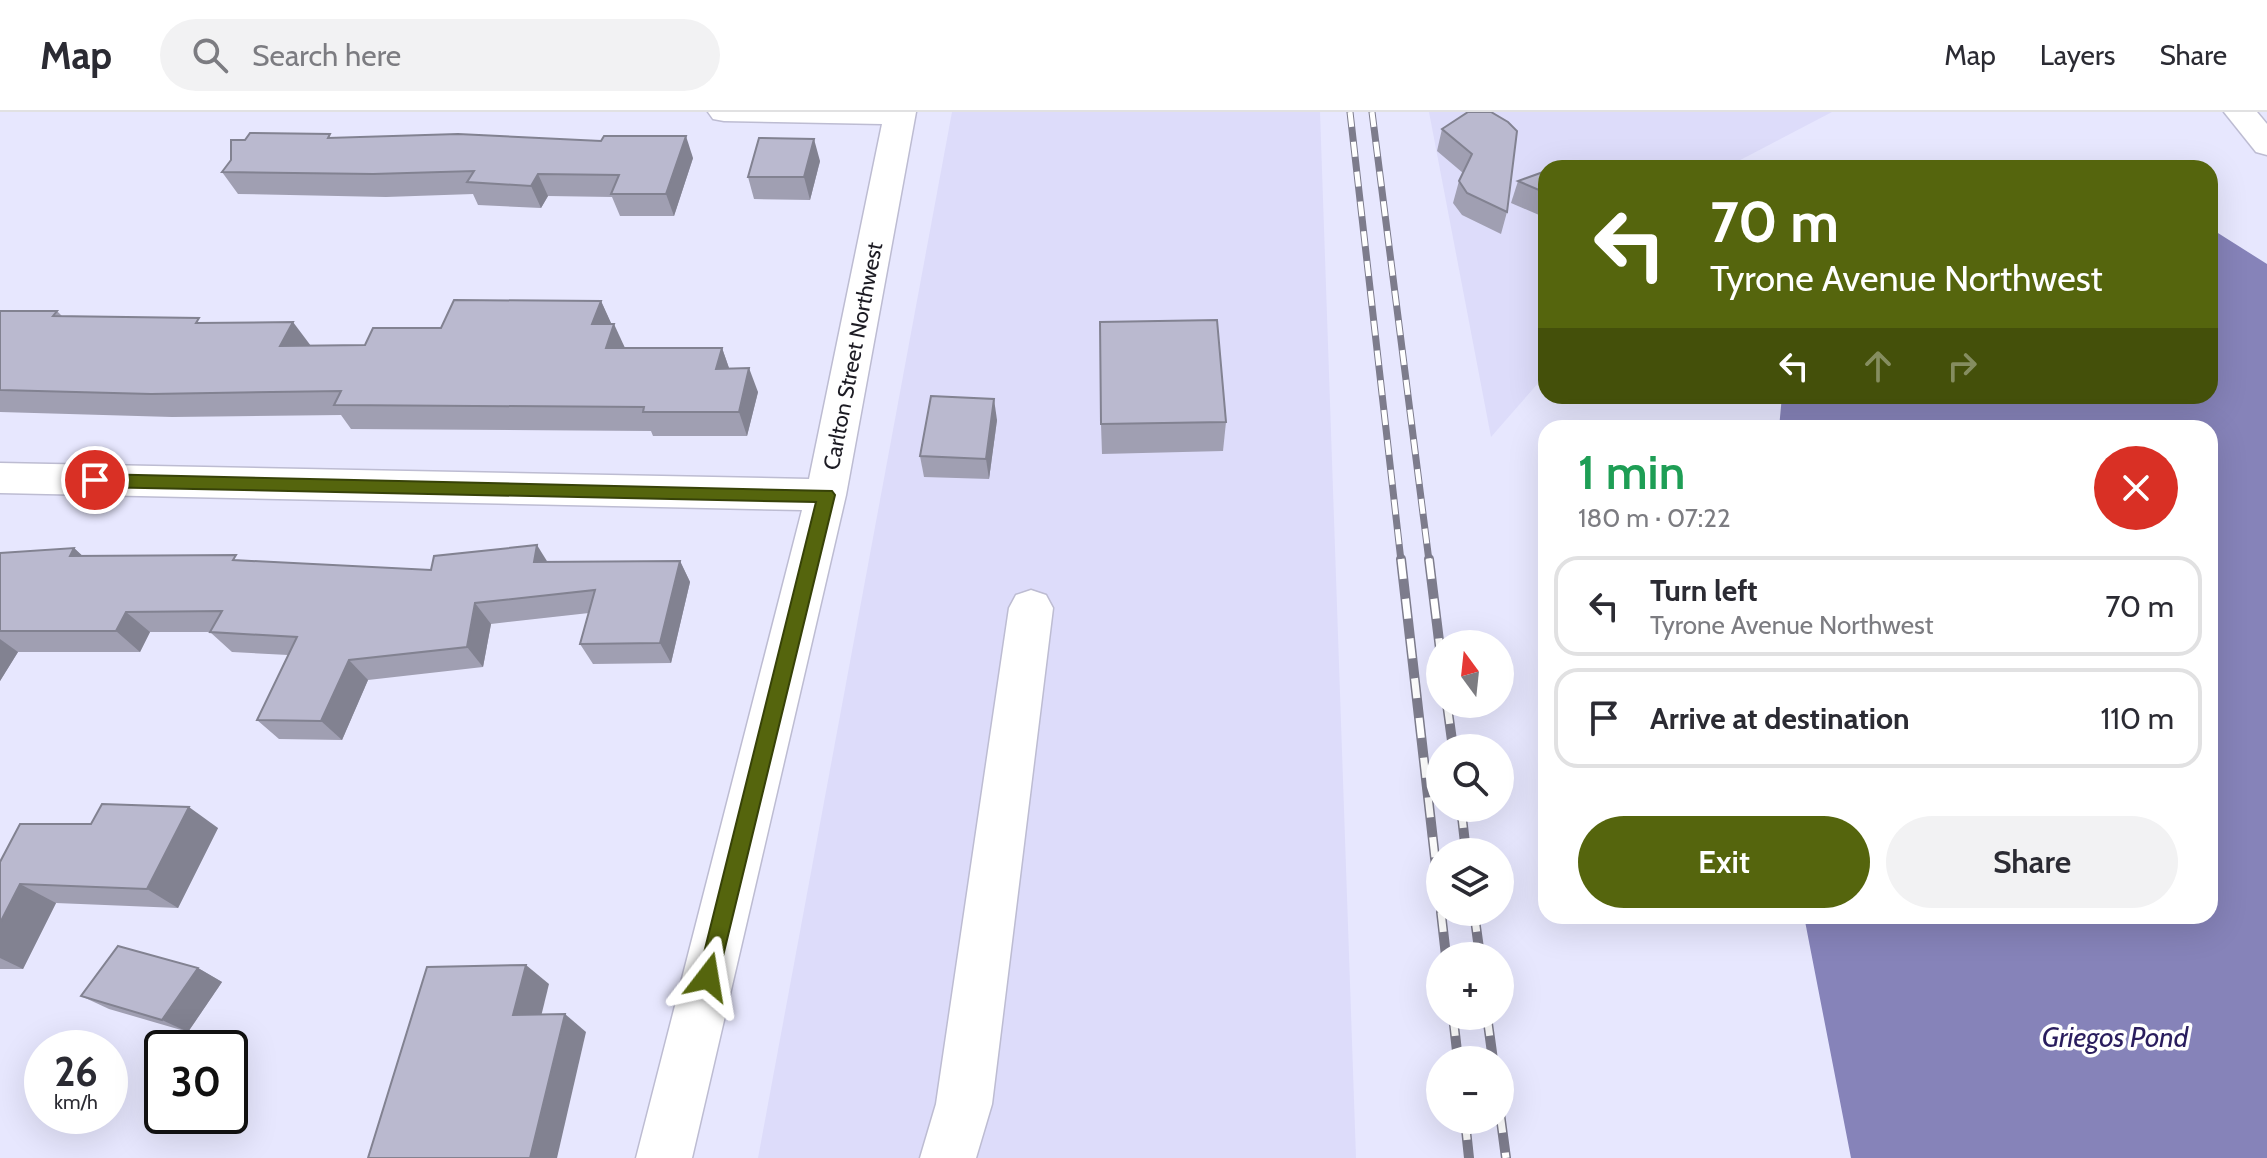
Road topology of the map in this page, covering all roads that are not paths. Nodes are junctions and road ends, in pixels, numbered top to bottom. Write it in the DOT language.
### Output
graph roads {
  1 [pos="724,112"];
  2 [pos="2240,112"];
  3 [pos="900,114"];
  4 [pos="2267,145"];
  5 [pos="0,478"];
  6 [pos="826,495"];
  7 [pos="1031,608"];
  8 [pos="664,1158"];
  9 [pos="948,1158"];
  1 -- 3 [label="street"];
  2 -- 4 [label="street"];
  3 -- 6 [label="street, Carlton Street Northwest"];
  5 -- 6 [label="street"];
  6 -- 8 [label="street, Carlton Street Northwest"];
  7 -- 9 [label="street"];
}
